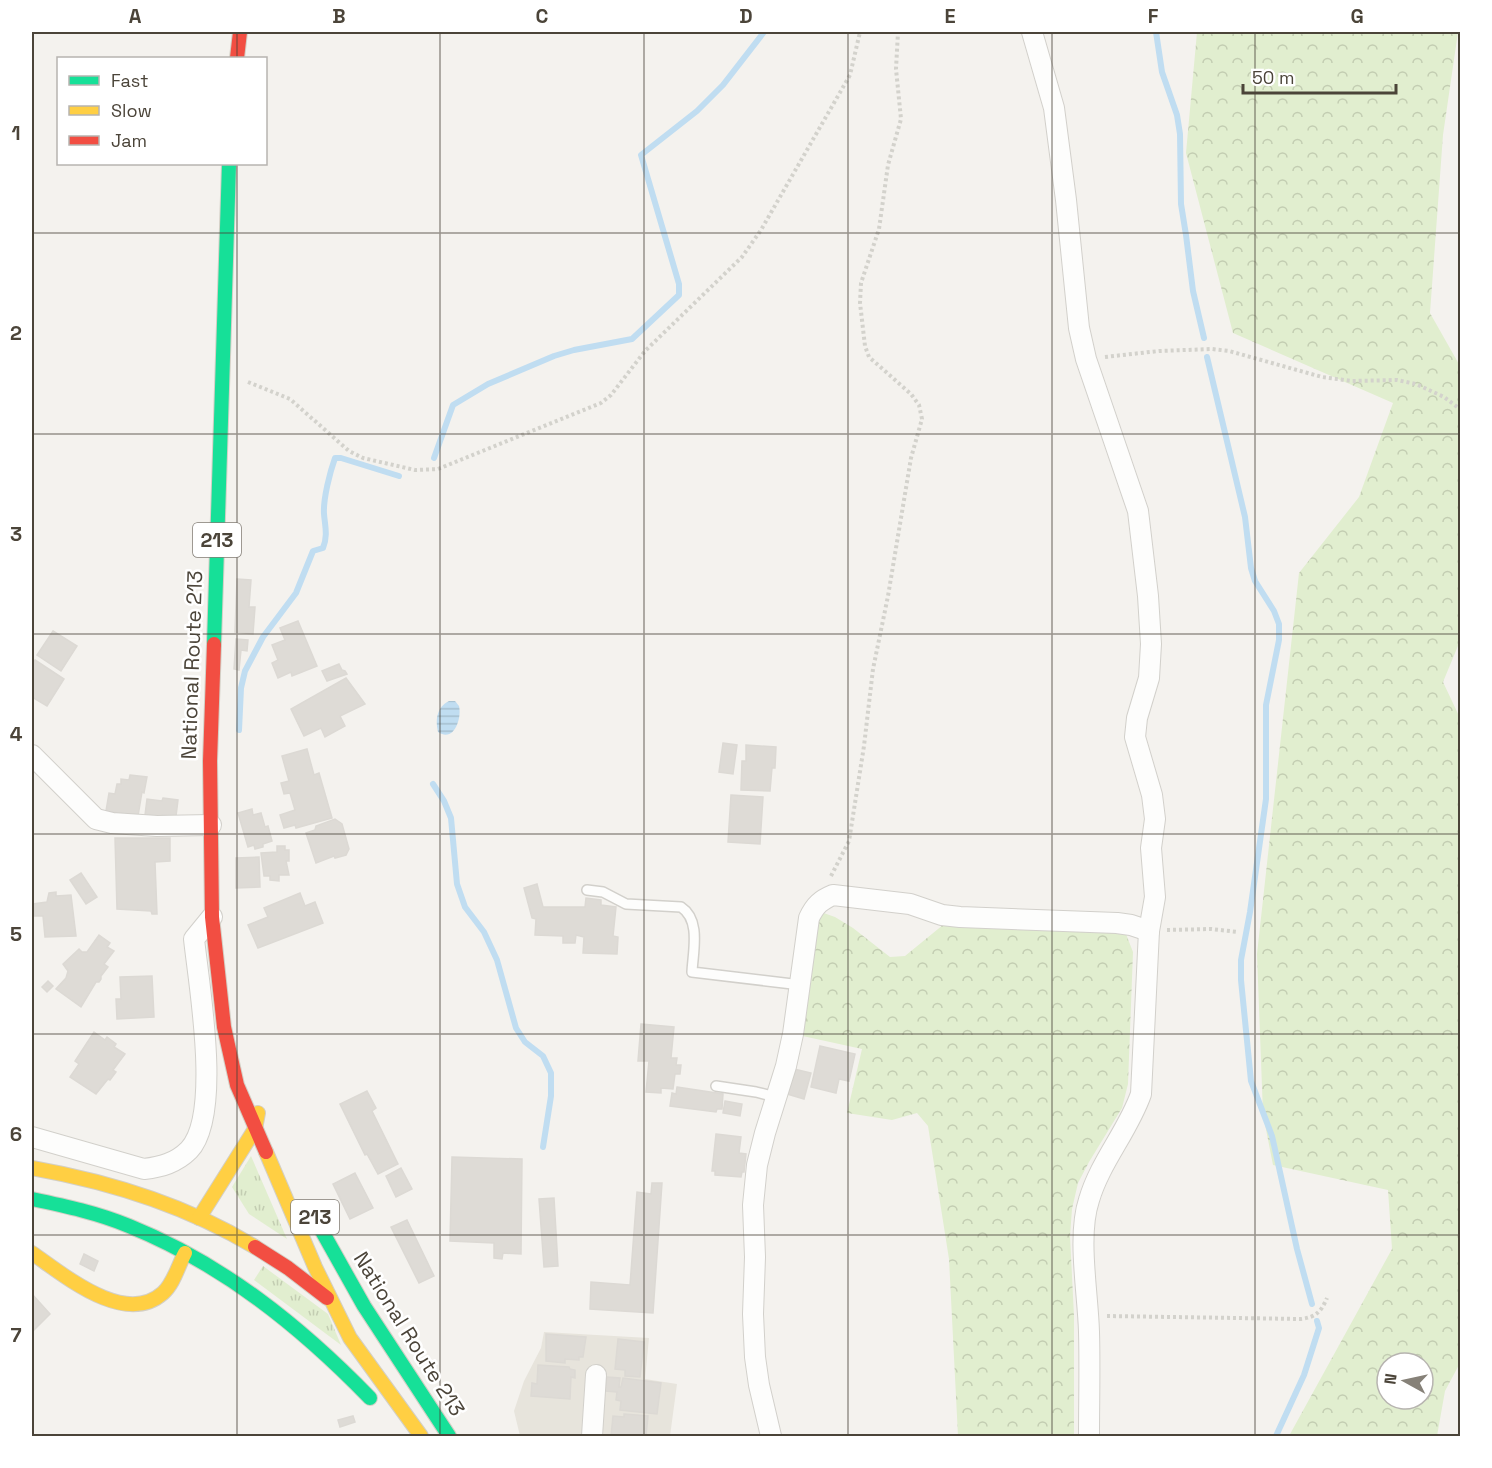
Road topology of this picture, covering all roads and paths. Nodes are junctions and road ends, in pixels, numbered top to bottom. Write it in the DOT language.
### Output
graph roads {
  1 [pos="240,32"];
  2 [pos="860,32"];
  3 [pos="898,32"];
  4 [pos="1032,32"];
  5 [pos="237,57"];
  6 [pos="229,165"];
  7 [pos="1086,359"];
  8 [pos="222,373"];
  9 [pos="1461,409"];
  10 [pos="32,755"];
  11 [pos="211,825"];
  12 [pos="587,890"];
  13 [pos="827,897"];
  14 [pos="212,917"];
  15 [pos="1149,931"];
  16 [pos="1238,932"];
  17 [pos="801,985"];
  18 [pos="237,1084"];
  19 [pos="716,1086"];
  20 [pos="776,1097"];
  21 [pos="237,1115"];
  22 [pos="255,1129"];
  23 [pos="32,1137"];
  24 [pos="223,1155"];
  25 [pos="32,1168"];
  26 [pos="32,1199"];
  27 [pos="312,1212"];
  28 [pos="196,1227"];
  29 [pos="32,1253"];
  30 [pos="184,1253"];
  31 [pos="1327,1298"];
  32 [pos="330,1301"];
  33 [pos="1088,1316"];
  34 [pos="596,1375"];
  35 [pos="420,1394"];
  36 [pos="382,1412"];
  37 [pos="422,1437"];
  38 [pos="449,1437"];
  39 [pos="592,1437"];
  40 [pos="771,1437"];
  41 [pos="1089,1437"];
  1 -- 5 [label="main road"];
  2 -- 8 [label="path"];
  3 -- 13 [label="path"];
  4 -- 7 [label="street"];
  6 -- 8 [label="main road, National Route 213 / 213"];
  7 -- 9 [label="path"];
  7 -- 15 [label="street"];
  8 -- 11 [label="main road, National Route 213 / 213"];
  10 -- 11 [label="street"];
  11 -- 14 [label="main road, National Route 213 / 213"];
  12 -- 17 [label="lane"];
  13 -- 15 [label="street"];
  13 -- 17 [label="street"];
  14 -- 18 [label="main road, National Route 213 / 213"];
  14 -- 22 [label="main road, National Route 213 / 213"];
  14 -- 23 [label="street"];
  15 -- 16 [label="path"];
  15 -- 33 [label="street"];
  17 -- 20 [label="street"];
  18 -- 21 [label="main road"];
  18 -- 22 [label="main road, National Route 213 / 213"];
  19 -- 20 [label="lane"];
  20 -- 40 [label="street"];
  22 -- 28 [label="main road"];
  22 -- 32 [label="main road, National Route 213 / 213"];
  24 -- 28 [label="main road"];
  25 -- 28 [label="main road, 213"];
  26 -- 30 [label="main road"];
  27 -- 35 [label="main road, National Route 213 / 213"];
  28 -- 30 [label="main road"];
  28 -- 32 [label="main road, 213"];
  29 -- 30 [label="main road"];
  30 -- 36 [label="main road"];
  31 -- 33 [label="path"];
  32 -- 35 [label="main road, 213"];
  32 -- 37 [label="main road, National Route 213 / 213"];
  33 -- 41 [label="street"];
  34 -- 39 [label="street"];
  35 -- 38 [label="main road, National Route 213 / 213"];
}
